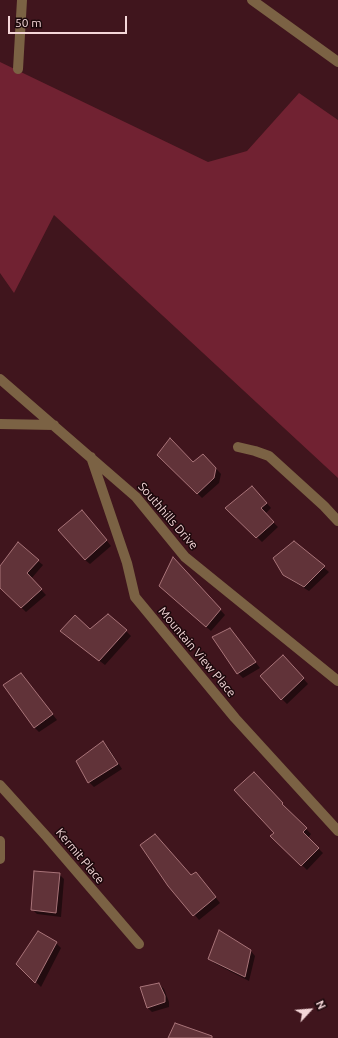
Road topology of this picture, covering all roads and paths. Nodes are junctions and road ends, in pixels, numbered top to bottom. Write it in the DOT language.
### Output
graph roads {
  1 [pos="22,0"];
  2 [pos="252,0"];
  3 [pos="338,62"];
  4 [pos="18,69"];
  5 [pos="0,379"];
  6 [pos="0,424"];
  7 [pos="54,425"];
  8 [pos="238,447"];
  9 [pos="91,457"];
  10 [pos="338,521"];
  11 [pos="338,681"];
  12 [pos="0,785"];
  13 [pos="338,831"];
  14 [pos="0,841"];
  15 [pos="0,860"];
  16 [pos="139,944"];
  1 -- 4 [label="street"];
  2 -- 3 [label="street"];
  5 -- 7 [label="street, Southhills Drive"];
  6 -- 7 [label="street"];
  7 -- 9 [label="street, Southhills Drive"];
  8 -- 10 [label="street"];
  9 -- 11 [label="street, Southhills Drive"];
  9 -- 13 [label="street, Mountain View Place"];
  12 -- 16 [label="street, Kermit Place"];
  14 -- 15 [label="street"];
}
